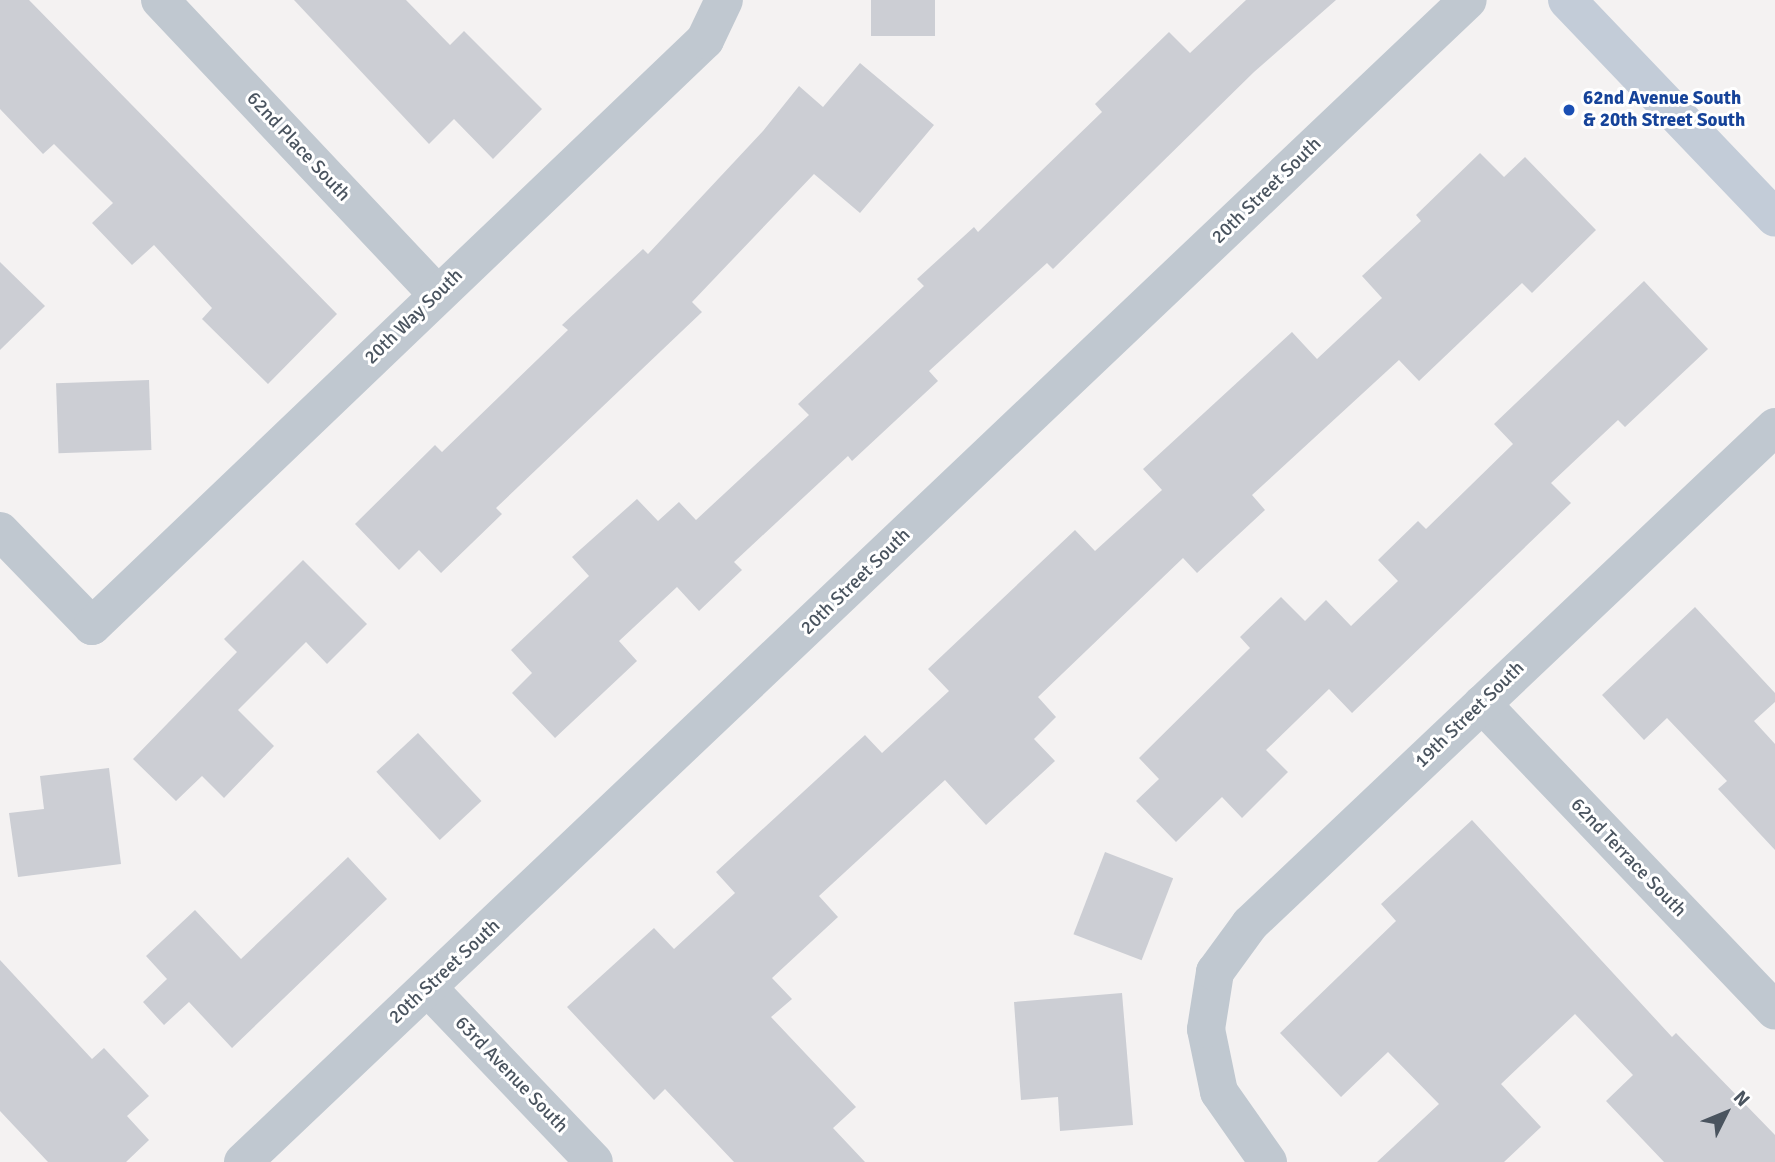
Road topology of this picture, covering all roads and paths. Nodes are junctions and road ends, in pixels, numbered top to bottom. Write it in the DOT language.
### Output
graph roads {
  1 [pos="160,0"];
  2 [pos="724,0"];
  3 [pos="1468,0"];
  4 [pos="1567,0"];
  5 [pos="1775,218"];
  6 [pos="437,294"];
  7 [pos="1775,426"];
  8 [pos="0,531"];
  9 [pos="1482,704"];
  10 [pos="428,988"];
  11 [pos="1775,1011"];
  12 [pos="243,1162"];
  13 [pos="594,1162"];
  14 [pos="1268,1162"];
  1 -- 6 [label="street, 62nd Place South"];
  2 -- 6 [label="street, 20th Way South"];
  3 -- 10 [label="street, 20th Street South"];
  4 -- 5 [label="street"];
  6 -- 8 [label="street, 20th Way South"];
  7 -- 9 [label="street, 19th Street South"];
  9 -- 11 [label="street, 62nd Terrace South"];
  9 -- 14 [label="street, 19th Street South"];
  10 -- 12 [label="street, 20th Street South"];
  10 -- 13 [label="street, 63rd Avenue South"];
}
